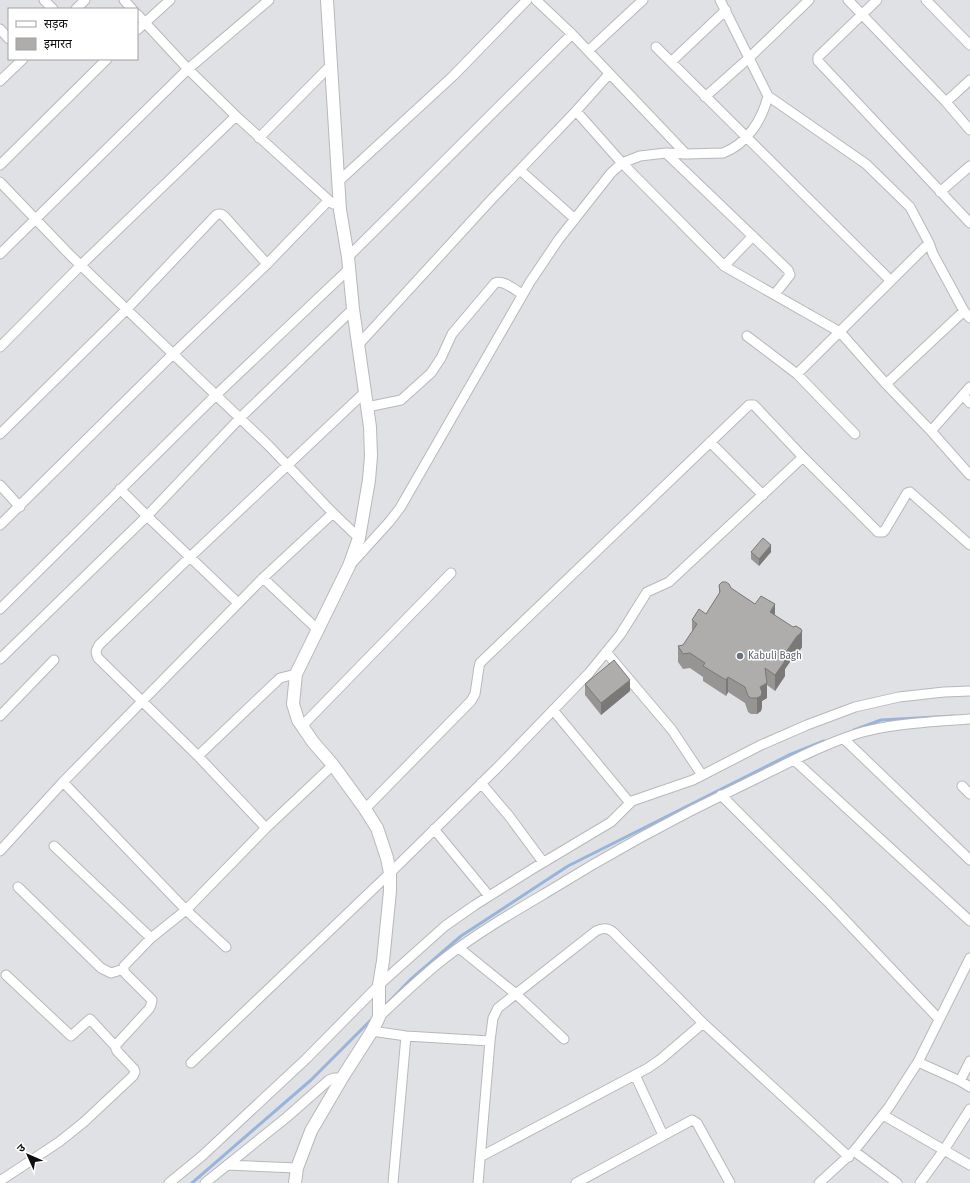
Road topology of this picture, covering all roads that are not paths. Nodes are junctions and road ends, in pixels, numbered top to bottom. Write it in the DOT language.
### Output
graph roads {
  1 [pos="44,0"];
  2 [pos="85,0"];
  3 [pos="124,0"];
  4 [pos="170,0"];
  5 [pos="269,0"];
  6 [pos="327,0"];
  7 [pos="528,0"];
  8 [pos="536,0"];
  9 [pos="643,0"];
  10 [pos="809,0"];
  11 [pos="848,0"];
  12 [pos="877,0"];
  13 [pos="926,0"];
  14 [pos="723,3"];
  15 [pos="52,8"];
  16 [pos="77,8"];
  17 [pos="131,8"];
  18 [pos="138,15"];
  19 [pos="862,15"];
  20 [pos="144,22"];
  21 [pos="0,29"];
  22 [pos="138,29"];
  23 [pos="572,34"];
  24 [pos="8,37"];
  25 [pos="970,44"];
  26 [pos="656,48"];
  27 [pos="588,52"];
  28 [pos="750,57"];
  29 [pos="22,60"];
  30 [pos="106,60"];
  31 [pos="671,62"];
  32 [pos="332,64"];
  33 [pos="188,69"];
  34 [pos="609,74"];
  35 [pos="970,80"];
  36 [pos="0,81"];
  37 [pos="768,96"];
  38 [pos="705,97"];
  39 [pos="946,102"];
  40 [pos="576,111"];
  41 [pos="236,116"];
  42 [pos="970,130"];
  43 [pos="259,138"];
  44 [pos="746,138"];
  45 [pos="666,152"];
  46 [pos="686,154"];
  47 [pos="622,163"];
  48 [pos="0,165"];
  49 [pos="970,166"];
  50 [pos="520,170"];
  51 [pos="339,181"];
  52 [pos="0,182"];
  53 [pos="940,192"];
  54 [pos="328,201"];
  55 [pos="340,210"];
  56 [pos="36,218"];
  57 [pos="575,218"];
  58 [pos="970,223"];
  59 [pos="753,236"];
  60 [pos="929,243"];
  61 [pos="0,254"];
  62 [pos="349,263"];
  63 [pos="267,264"];
  64 [pos="81,265"];
  65 [pos="724,266"];
  66 [pos="891,281"];
  67 [pos="522,294"];
  68 [pos="775,294"];
  69 [pos="127,309"];
  70 [pos="353,309"];
  71 [pos="967,314"];
  72 [pos="840,332"];
  73 [pos="747,336"];
  74 [pos="359,344"];
  75 [pos="0,347"];
  76 [pos="173,354"];
  77 [pos="797,374"];
  78 [pos="886,384"];
  79 [pos="970,387"];
  80 [pos="365,392"];
  81 [pos="216,394"];
  82 [pos="963,395"];
  83 [pos="970,403"];
  84 [pos="367,407"];
  85 [pos="240,418"];
  86 [pos="931,431"];
  87 [pos="0,434"];
  88 [pos="855,434"];
  89 [pos="710,442"];
  90 [pos="803,457"];
  91 [pos="288,465"];
  92 [pos="970,475"];
  93 [pos="0,485"];
  94 [pos="120,489"];
  95 [pos="763,495"];
  96 [pos="20,507"];
  97 [pos="333,513"];
  98 [pos="146,516"];
  99 [pos="0,526"];
  100 [pos="359,538"];
  101 [pos="970,545"];
  102 [pos="190,558"];
  103 [pos="349,566"];
  104 [pos="451,573"];
  105 [pos="263,578"];
  106 [pos="238,603"];
  107 [pos="0,609"];
  108 [pos="318,629"];
  109 [pos="606,652"];
  110 [pos="0,659"];
  111 [pos="54,660"];
  112 [pos="296,674"];
  113 [pos="970,690"];
  114 [pos="141,701"];
  115 [pos="553,710"];
  116 [pos="0,716"];
  117 [pos="970,719"];
  118 [pos="302,726"];
  119 [pos="844,739"];
  120 [pos="198,756"];
  121 [pos="794,760"];
  122 [pos="334,765"];
  123 [pos="702,775"];
  124 [pos="63,782"];
  125 [pos="481,783"];
  126 [pos="962,786"];
  127 [pos="970,794"];
  128 [pos="721,795"];
  129 [pos="630,803"];
  130 [pos="365,809"];
  131 [pos="266,828"];
  132 [pos="434,829"];
  133 [pos="54,846"];
  134 [pos="0,851"];
  135 [pos="970,860"];
  136 [pos="543,862"];
  137 [pos="390,873"];
  138 [pos="18,887"];
  139 [pos="489,896"];
  140 [pos="186,910"];
  141 [pos="970,921"];
  142 [pos="151,938"];
  143 [pos="226,947"];
  144 [pos="459,948"];
  145 [pos="970,958"];
  146 [pos="124,969"];
  147 [pos="6,975"];
  148 [pos="379,988"];
  149 [pos="516,994"];
  150 [pos="379,1015"];
  151 [pos="939,1019"];
  152 [pos="702,1023"];
  153 [pos="372,1031"];
  154 [pos="406,1036"];
  155 [pos="564,1039"];
  156 [pos="490,1041"];
  157 [pos="115,1046"];
  158 [pos="970,1061"];
  159 [pos="918,1062"];
  160 [pos="191,1063"];
  161 [pos="635,1075"];
  162 [pos="342,1078"];
  163 [pos="960,1081"];
  164 [pos="970,1088"];
  165 [pos="970,1109"];
  166 [pos="883,1115"];
  167 [pos="663,1135"];
  168 [pos="944,1150"];
  169 [pos="851,1154"];
  170 [pos="480,1157"];
  171 [pos="227,1165"];
  172 [pos="970,1165"];
  173 [pos="297,1168"];
  174 [pos="0,1181"];
  175 [pos="727,1182"];
  176 [pos="169,1183"];
  177 [pos="205,1183"];
  178 [pos="295,1183"];
  179 [pos="393,1183"];
  180 [pos="478,1183"];
  181 [pos="576,1183"];
  182 [pos="819,1183"];
  183 [pos="897,1183"];
  184 [pos="920,1183"];
  1 -- 15 [label="street"];
  2 -- 16 [label="street"];
  3 -- 17 [label="street"];
  4 -- 20 [label="street"];
  5 -- 33 [label="street"];
  6 -- 32 [label="street"];
  7 -- 51 [label="street"];
  8 -- 23 [label="street"];
  9 -- 27 [label="street"];
  10 -- 28 [label="street"];
  11 -- 19 [label="street"];
  12 -- 19 [label="street"];
  13 -- 25 [label="street"];
  14 -- 28 [label="street"];
  14 -- 31 [label="street"];
  18 -- 20 [label="street"];
  19 -- 39 [label="street"];
  19 -- 53 [label="street"];
  20 -- 22 [label="street"];
  20 -- 33 [label="street"];
  21 -- 24 [label="street"];
  23 -- 27 [label="street"];
  23 -- 62 [label="street"];
  26 -- 31 [label="street"];
  27 -- 34 [label="street"];
  28 -- 37 [label="street"];
  28 -- 38 [label="street"];
  29 -- 36 [label="street"];
  30 -- 48 [label="street"];
  31 -- 38 [label="street"];
  32 -- 43 [label="street"];
  32 -- 51 [label="street"];
  33 -- 41 [label="street"];
  33 -- 56 [label="street"];
  34 -- 40 [label="street"];
  34 -- 46 [label="street"];
  35 -- 39 [label="street"];
  37 -- 44 [label="street"];
  37 -- 60 [label="street"];
  38 -- 44 [label="street"];
  39 -- 42 [label="street"];
  40 -- 47 [label="street"];
  40 -- 50 [label="street"];
  41 -- 43 [label="street"];
  41 -- 64 [label="street"];
  43 -- 54 [label="street"];
  44 -- 46 [label="street"];
  44 -- 66 [label="street"];
  45 -- 46 [label="street"];
  45 -- 47 [label="street"];
  45 -- 59 [label="street"];
  47 -- 57 [label="street"];
  47 -- 65 [label="street"];
  49 -- 53 [label="street"];
  50 -- 57 [label="street"];
  50 -- 74 [label="street"];
  51 -- 55 [label="street"];
  52 -- 56 [label="street"];
  53 -- 58 [label="street"];
  54 -- 55 [label="street"];
  54 -- 63 [label="street"];
  55 -- 62 [label="street"];
  56 -- 61 [label="street"];
  56 -- 64 [label="street"];
  57 -- 67 [label="street"];
  59 -- 65 [label="street"];
  59 -- 68 [label="street"];
  60 -- 66 [label="street"];
  60 -- 71 [label="street"];
  62 -- 70 [label="street"];
  62 -- 81 [label="street"];
  63 -- 69 [label="street"];
  63 -- 76 [label="street"];
  64 -- 69 [label="street"];
  64 -- 75 [label="street"];
  65 -- 68 [label="street"];
  66 -- 72 [label="street"];
  67 -- 84 [label="street"];
  67 -- 103 [label="street"];
  68 -- 72 [label="street"];
  69 -- 76 [label="street"];
  69 -- 87 [label="street"];
  70 -- 74 [label="street"];
  70 -- 85 [label="street"];
  71 -- 78 [label="street"];
  72 -- 77 [label="street"];
  72 -- 78 [label="street"];
  73 -- 77 [label="street"];
  74 -- 80 [label="street"];
  76 -- 81 [label="street"];
  76 -- 96 [label="street"];
  77 -- 88 [label="street"];
  78 -- 86 [label="street"];
  79 -- 82 [label="street"];
  80 -- 84 [label="street"];
  80 -- 91 [label="street"];
  81 -- 85 [label="street"];
  81 -- 94 [label="street"];
  82 -- 83 [label="street"];
  82 -- 86 [label="street"];
  84 -- 100 [label="street"];
  85 -- 91 [label="street"];
  85 -- 98 [label="street"];
  86 -- 92 [label="street"];
  89 -- 90 [label="street"];
  89 -- 95 [label="street"];
  89 -- 130 [label="street"];
  90 -- 95 [label="street"];
  90 -- 101 [label="street"];
  91 -- 97 [label="street"];
  91 -- 102 [label="street"];
  93 -- 96 [label="street"];
  94 -- 98 [label="street"];
  94 -- 107 [label="street"];
  95 -- 109 [label="street"];
  96 -- 99 [label="street"];
  97 -- 100 [label="street"];
  97 -- 105 [label="street"];
  98 -- 102 [label="street"];
  98 -- 110 [label="street"];
  100 -- 103 [label="street"];
  102 -- 106 [label="street"];
  102 -- 114 [label="street"];
  103 -- 108 [label="street"];
  104 -- 118 [label="street"];
  105 -- 106 [label="street"];
  105 -- 108 [label="street"];
  106 -- 114 [label="street"];
  108 -- 112 [label="street"];
  109 -- 115 [label="street"];
  109 -- 123 [label="street"];
  111 -- 116 [label="street"];
  112 -- 118 [label="street"];
  112 -- 120 [label="street"];
  113 -- 123 [label="street"];
  114 -- 120 [label="street"];
  114 -- 124 [label="street"];
  115 -- 125 [label="street"];
  115 -- 129 [label="street"];
  117 -- 119 [label="street"];
  118 -- 122 [label="street"];
  119 -- 121 [label="street"];
  119 -- 135 [label="street"];
  120 -- 131 [label="street"];
  121 -- 128 [label="street"];
  121 -- 141 [label="street"];
  122 -- 130 [label="street"];
  122 -- 131 [label="street"];
  123 -- 129 [label="street"];
  124 -- 134 [label="street"];
  124 -- 140 [label="street"];
  125 -- 132 [label="street"];
  125 -- 136 [label="street"];
  126 -- 127 [label="street"];
  128 -- 144 [label="street"];
  128 -- 151 [label="street"];
  129 -- 136 [label="street"];
  130 -- 137 [label="street"];
  131 -- 140 [label="street"];
  132 -- 137 [label="street"];
  132 -- 139 [label="street"];
  133 -- 142 [label="street"];
  136 -- 139 [label="street"];
  137 -- 148 [label="street"];
  137 -- 160 [label="street"];
  138 -- 146 [label="street"];
  139 -- 148 [label="street"];
  140 -- 142 [label="street"];
  140 -- 143 [label="street"];
  142 -- 146 [label="street"];
  144 -- 149 [label="street"];
  144 -- 150 [label="street"];
  145 -- 151 [label="street"];
  146 -- 157 [label="street"];
  147 -- 157 [label="street"];
  148 -- 150 [label="street"];
  148 -- 176 [label="street"];
  149 -- 152 [label="street"];
  149 -- 155 [label="street"];
  149 -- 156 [label="street"];
  150 -- 153 [label="street"];
  151 -- 159 [label="street"];
  152 -- 161 [label="street"];
  152 -- 169 [label="street"];
  153 -- 154 [label="street"];
  153 -- 162 [label="street"];
  154 -- 156 [label="street"];
  154 -- 179 [label="street"];
  156 -- 170 [label="street"];
  157 -- 174 [label="street"];
  158 -- 163 [label="street"];
  159 -- 163 [label="street"];
  159 -- 166 [label="street"];
  161 -- 167 [label="street"];
  161 -- 170 [label="street"];
  162 -- 171 [label="street"];
  162 -- 173 [label="street"];
  163 -- 164 [label="street"];
  165 -- 168 [label="street"];
  166 -- 168 [label="street"];
  166 -- 169 [label="street"];
  167 -- 175 [label="street"];
  167 -- 181 [label="street"];
  168 -- 172 [label="street"];
  168 -- 184 [label="street"];
  169 -- 182 [label="street"];
  169 -- 183 [label="street"];
  170 -- 180 [label="street"];
  171 -- 173 [label="street"];
  171 -- 177 [label="street"];
  173 -- 178 [label="street"];
}
